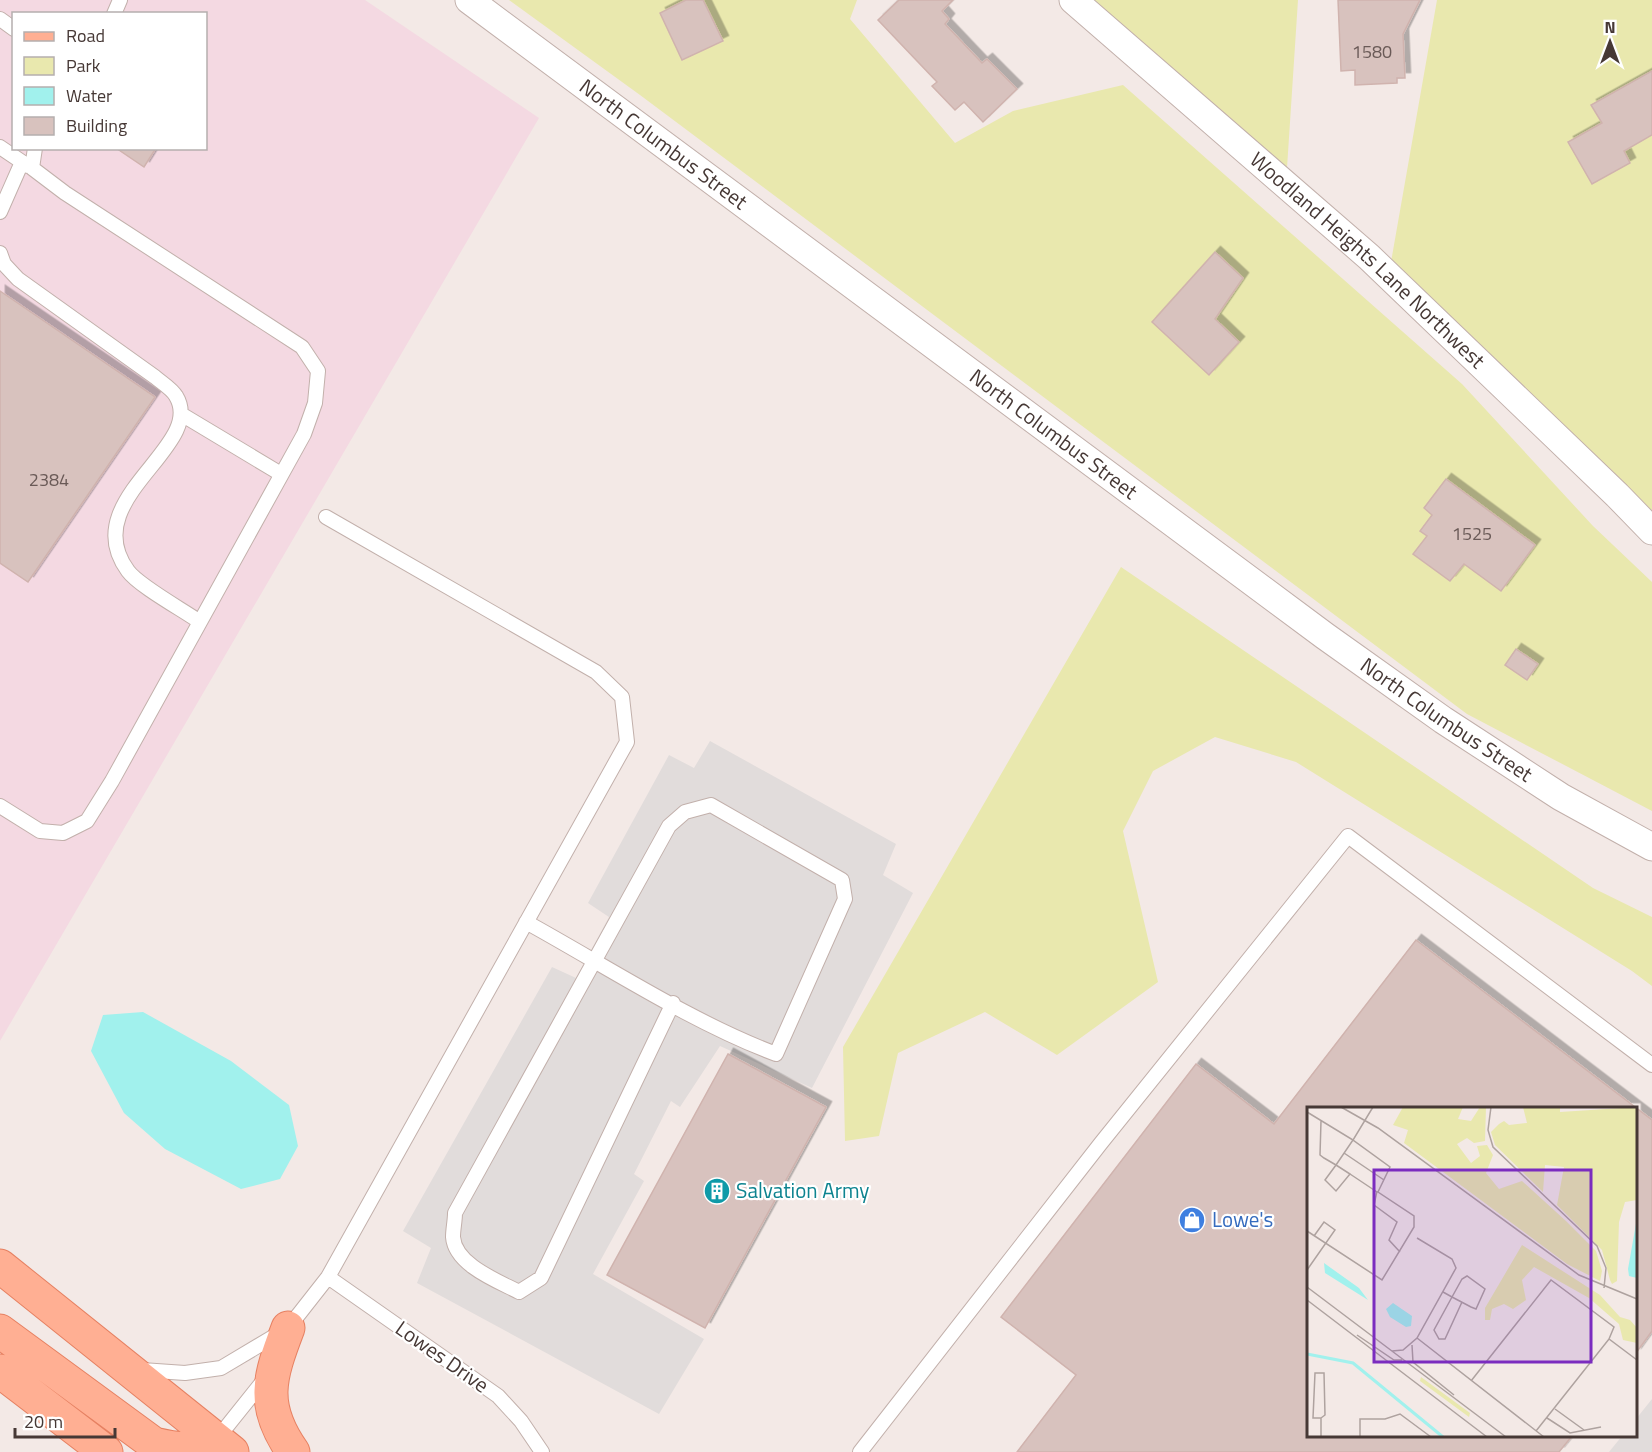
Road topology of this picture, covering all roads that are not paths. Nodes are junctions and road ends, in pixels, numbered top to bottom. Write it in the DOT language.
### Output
graph roads {
  1 [pos="469,0"];
  2 [pos="1073,0"];
  3 [pos="0,147"];
  4 [pos="34,150"];
  5 [pos="27,165"];
  6 [pos="0,212"];
  7 [pos="0,253"];
  8 [pos="181,414"];
  9 [pos="281,474"];
  10 [pos="326,517"];
  11 [pos="1652,531"];
  12 [pos="200,622"];
  13 [pos="0,806"];
  14 [pos="1652,847"];
  15 [pos="526,922"];
  16 [pos="595,960"];
  17 [pos="673,1003"];
  18 [pos="1652,1065"];
  19 [pos="0,1266"];
  20 [pos="328,1277"];
  21 [pos="288,1328"];
  22 [pos="0,1332"];
  23 [pos="273,1366"];
  24 [pos="126,1367"];
  25 [pos="0,1371"];
  26 [pos="224,1446"];
  27 [pos="106,1452"];
  28 [pos="293,1452"];
  29 [pos="542,1452"];
  30 [pos="860,1452"];
  1 -- 14 [label="street, North Columbus Street"];
  2 -- 11 [label="street, Woodland Heights Lane Northwest"];
  3 -- 5 [label="lane"];
  4 -- 5 [label="lane"];
  5 -- 6 [label="lane"];
  5 -- 9 [label="lane"];
  7 -- 8 [label="lane"];
  8 -- 9 [label="lane"];
  8 -- 12 [label="lane"];
  9 -- 12 [label="lane"];
  10 -- 15 [label="lane"];
  12 -- 13 [label="lane"];
  15 -- 16 [label="lane"];
  15 -- 20 [label="lane"];
  16 -- 17 [label="lane"];
  16 -- 17 [label="lane"];
  16 -- 17 [label="lane"];
  18 -- 30 [label="lane"];
  19 -- 24 [label="main road"];
  20 -- 21 [label="lane"];
  20 -- 29 [label="lane, Lowes Drive"];
  21 -- 23 [label="main road"];
  21 -- 24 [label="lane"];
  22 -- 26 [label="main road"];
  23 -- 26 [label="lane"];
  23 -- 28 [label="main road"];
  24 -- 26 [label="main road"];
  25 -- 27 [label="main road"];
}
